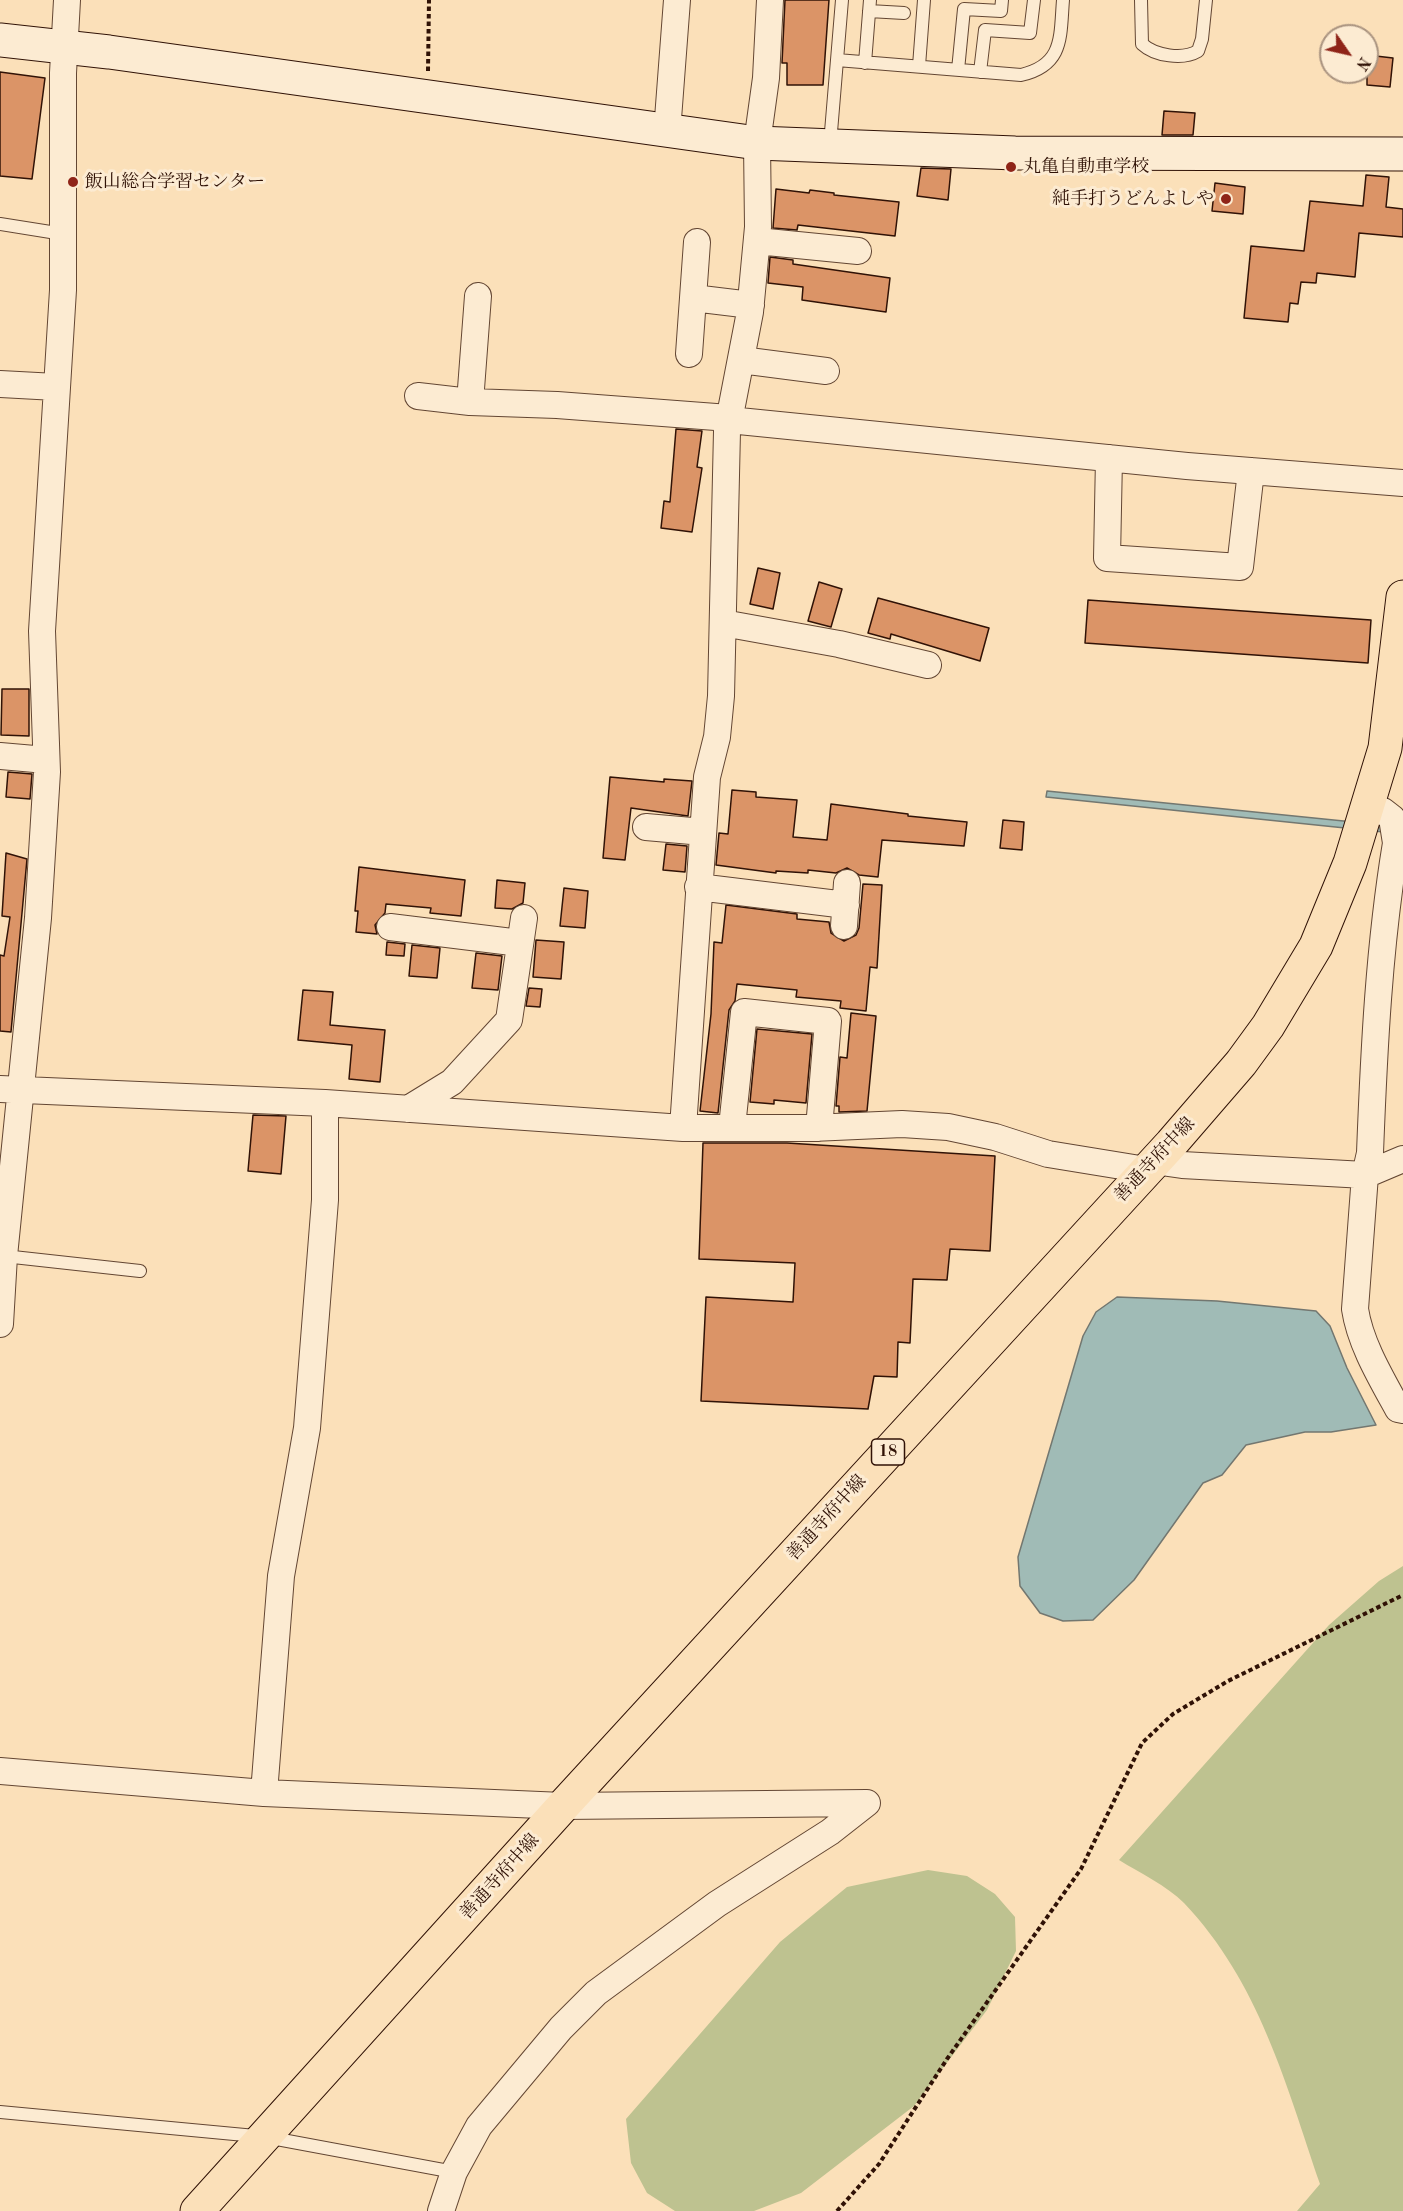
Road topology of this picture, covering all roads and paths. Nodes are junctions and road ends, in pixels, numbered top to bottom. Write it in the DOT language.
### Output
graph roads {
  1 [pos="67,0"];
  2 [pos="429,0"];
  3 [pos="677,0"];
  4 [pos="771,0"];
  5 [pos="842,0"];
  6 [pos="924,0"];
  7 [pos="1002,0"];
  8 [pos="1034,0"];
  9 [pos="1063,0"];
  10 [pos="1141,0"];
  11 [pos="1206,0"];
  12 [pos="869,5"];
  13 [pos="903,13"];
  14 [pos="0,40"];
  15 [pos="64,48"];
  16 [pos="837,60"];
  17 [pos="865,63"];
  18 [pos="919,66"];
  19 [pos="958,70"];
  20 [pos="980,72"];
  21 [pos="427,99"];
  22 [pos="667,132"];
  23 [pos="757,143"];
  24 [pos="830,144"];
  25 [pos="1403,154"];
  26 [pos="0,224"];
  27 [pos="63,234"];
  28 [pos="756,241"];
  29 [pos="697,242"];
  30 [pos="858,251"];
  31 [pos="478,296"];
  32 [pos="693,298"];
  33 [pos="751,305"];
  34 [pos="689,354"];
  35 [pos="741,360"];
  36 [pos="826,371"];
  37 [pos="0,384"];
  38 [pos="56,387"];
  39 [pos="418,396"];
  40 [pos="470,402"];
  41 [pos="729,419"];
  42 [pos="1108,458"];
  43 [pos="1251,471"];
  44 [pos="1403,483"];
  45 [pos="1403,597"];
  46 [pos="723,623"];
  47 [pos="928,665"];
  48 [pos="0,756"];
  49 [pos="46,760"];
  50 [pos="1369,807"];
  51 [pos="646,827"];
  52 [pos="703,832"];
  53 [pos="1399,843"];
  54 [pos="698,887"];
  55 [pos="846,905"];
  56 [pos="524,918"];
  57 [pos="390,927"];
  58 [pos="520,943"];
  59 [pos="11,1090"];
  60 [pos="325,1103"];
  61 [pos="408,1109"];
  62 [pos="732,1127"];
  63 [pos="683,1128"];
  64 [pos="819,1128"];
  65 [pos="1403,1159"];
  66 [pos="1150,1165"];
  67 [pos="1365,1175"];
  68 [pos="4,1256"];
  69 [pos="140,1271"];
  70 [pos="0,1324"];
  71 [pos="1403,1410"];
  72 [pos="1403,1595"];
  73 [pos="0,1771"];
  74 [pos="264,1793"];
  75 [pos="563,1806"];
  76 [pos="0,2112"];
  77 [pos="266,2136"];
  78 [pos="454,2172"];
  79 [pos="197,2211"];
  80 [pos="441,2211"];
  81 [pos="837,2211"];
  1 -- 15 [label="street"];
  2 -- 21 [label="path"];
  3 -- 22 [label="street"];
  4 -- 23 [label="street"];
  5 -- 16 [label="lane"];
  6 -- 18 [label="lane"];
  7 -- 19 [label="lane"];
  8 -- 20 [label="lane"];
  9 -- 20 [label="lane"];
  10 -- 11 [label="lane"];
  12 -- 13 [label="lane"];
  12 -- 17 [label="lane"];
  14 -- 15 [label="street"];
  15 -- 21 [label="street"];
  15 -- 27 [label="street"];
  16 -- 17 [label="lane"];
  16 -- 24 [label="lane"];
  17 -- 18 [label="lane"];
  18 -- 19 [label="lane"];
  19 -- 20 [label="lane"];
  21 -- 22 [label="street"];
  22 -- 23 [label="street"];
  23 -- 24 [label="street"];
  23 -- 28 [label="street"];
  24 -- 25 [label="street"];
  26 -- 27 [label="lane"];
  27 -- 38 [label="street"];
  28 -- 30 [label="street"];
  28 -- 33 [label="street"];
  29 -- 32 [label="street"];
  31 -- 40 [label="street"];
  32 -- 33 [label="street"];
  32 -- 34 [label="street"];
  33 -- 35 [label="street"];
  35 -- 36 [label="street"];
  35 -- 41 [label="street"];
  37 -- 38 [label="street"];
  38 -- 49 [label="street"];
  39 -- 40 [label="street"];
  40 -- 41 [label="street"];
  41 -- 42 [label="street"];
  41 -- 46 [label="street"];
  42 -- 43 [label="street"];
  42 -- 43 [label="street"];
  43 -- 44 [label="street"];
  45 -- 50 [label="main road, 善通寺府中線 / 18"];
  46 -- 47 [label="street"];
  46 -- 52 [label="street"];
  48 -- 49 [label="street"];
  49 -- 59 [label="street"];
  50 -- 53 [label="street"];
  50 -- 66 [label="main road, 善通寺府中線 / 18"];
  51 -- 52 [label="street"];
  52 -- 54 [label="street"];
  53 -- 67 [label="street"];
  54 -- 55 [label="street"];
  54 -- 63 [label="street"];
  56 -- 58 [label="street"];
  57 -- 58 [label="street"];
  58 -- 61 [label="street"];
  59 -- 60 [label="street"];
  59 -- 68 [label="street"];
  60 -- 61 [label="street"];
  60 -- 74 [label="street"];
  61 -- 63 [label="street"];
  62 -- 63 [label="street"];
  62 -- 64 [label="street"];
  62 -- 64 [label="street"];
  64 -- 66 [label="street"];
  65 -- 67 [label="street"];
  66 -- 67 [label="street"];
  66 -- 75 [label="main road, 善通寺府中線 / 18"];
  67 -- 71 [label="street"];
  68 -- 69 [label="lane"];
  68 -- 70 [label="street"];
  72 -- 81 [label="path"];
  73 -- 74 [label="street"];
  74 -- 75 [label="street"];
  75 -- 77 [label="main road, 善通寺府中線 / 18"];
  75 -- 78 [label="street"];
  76 -- 77 [label="lane"];
  77 -- 78 [label="lane"];
  77 -- 79 [label="main road, 善通寺府中線 / 18"];
  78 -- 80 [label="street"];
}
